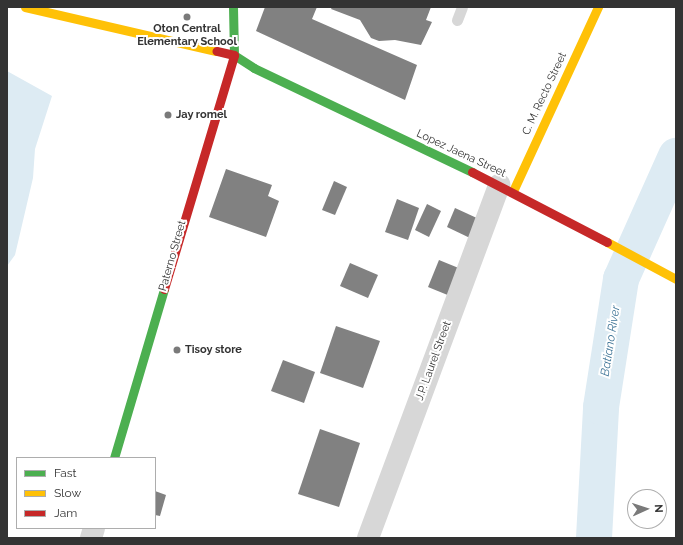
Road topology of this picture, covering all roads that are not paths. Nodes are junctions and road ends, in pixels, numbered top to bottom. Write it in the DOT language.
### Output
graph roads {
  1 [pos="25,7"];
  2 [pos="233,7"];
  3 [pos="462,7"];
  4 [pos="598,7"];
  5 [pos="457,20"];
  6 [pos="234,56"];
  7 [pos="506,188"];
  8 [pos="676,279"];
  9 [pos="114,457"];
  10 [pos="368,538"];
  1 -- 6 [label="main road, Lopez Jaena Street"];
  2 -- 6 [label="main road, Paterno Street"];
  3 -- 5 [label="lane"];
  4 -- 7 [label="main road, C. M. Recto Street"];
  6 -- 7 [label="main road, Lopez Jaena Street"];
  6 -- 9 [label="main road, Paterno Street"];
  7 -- 8 [label="main road, Lopez Jaena Street"];
  7 -- 10 [label="street, J.P. Laurel Street"];
}
